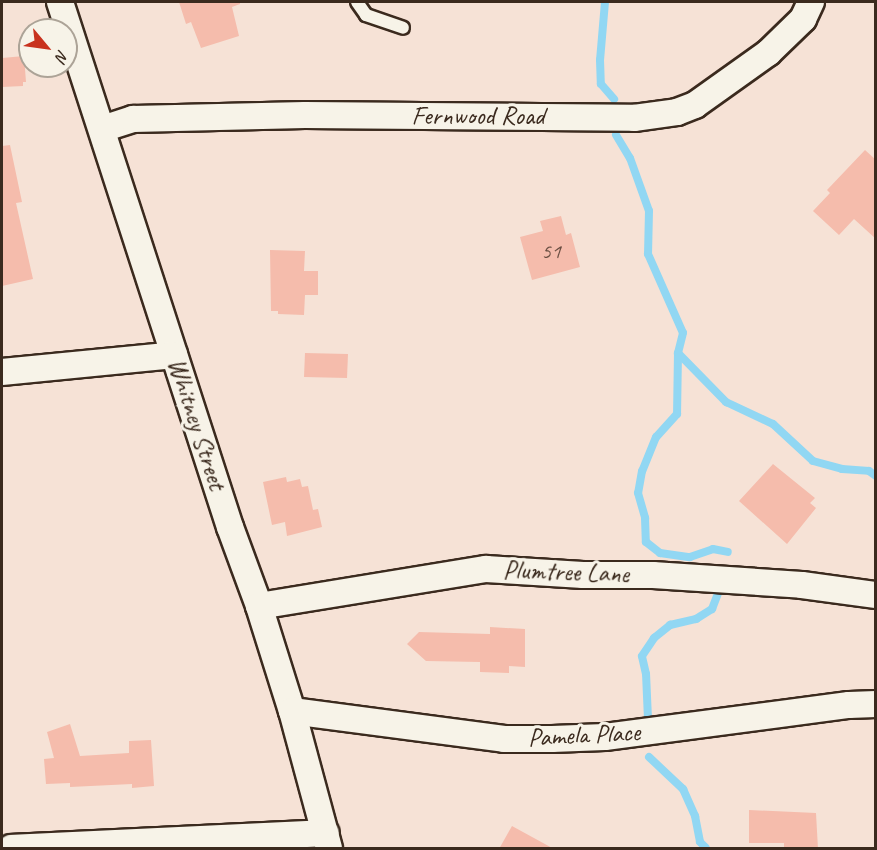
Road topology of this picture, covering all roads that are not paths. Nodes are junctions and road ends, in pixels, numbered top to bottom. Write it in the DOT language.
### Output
graph roads {
  1 [pos="60,2"];
  2 [pos="357,2"];
  3 [pos="811,2"];
  4 [pos="402,28"];
  5 [pos="102,129"];
  6 [pos="174,355"];
  7 [pos="2,372"];
  8 [pos="876,595"];
  9 [pos="259,606"];
  10 [pos="876,704"];
  11 [pos="292,711"];
  12 [pos="328,841"];
  13 [pos="11,849"];
  1 -- 5 [label="street, Whitney Street"];
  2 -- 4 [label="lane"];
  3 -- 5 [label="street, Fernwood Road"];
  5 -- 6 [label="street, Whitney Street"];
  6 -- 7 [label="street"];
  6 -- 9 [label="street, Whitney Street"];
  8 -- 9 [label="street, Plumtree Lane"];
  9 -- 11 [label="street, Whitney Street"];
  10 -- 11 [label="street, Pamela Place"];
  11 -- 12 [label="street, Whitney Street"];
  12 -- 13 [label="street"];
}
